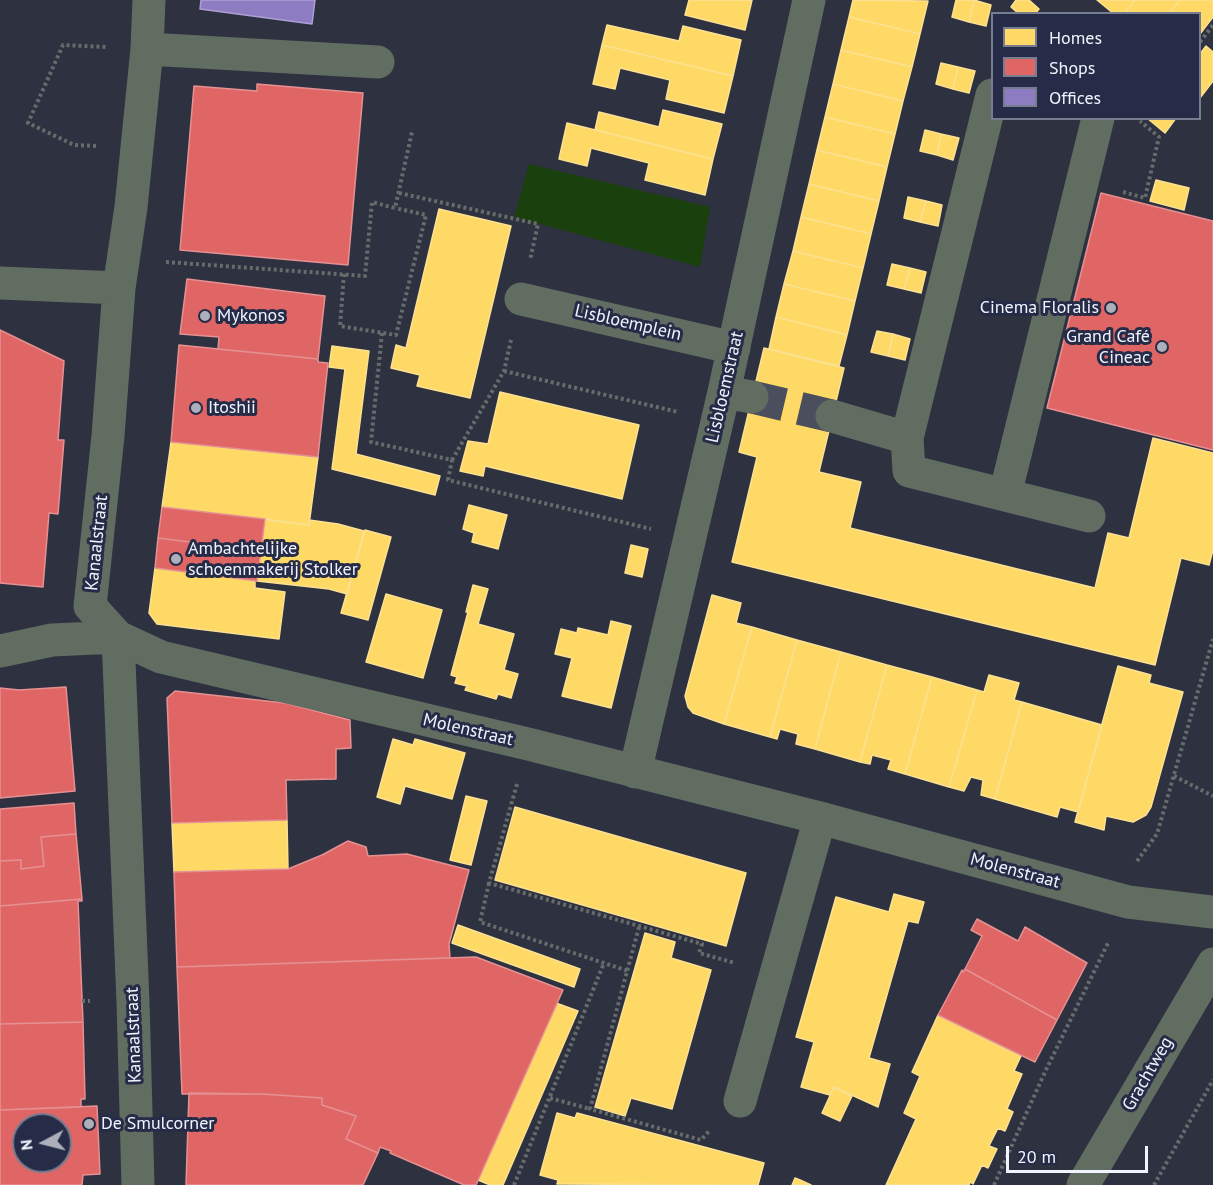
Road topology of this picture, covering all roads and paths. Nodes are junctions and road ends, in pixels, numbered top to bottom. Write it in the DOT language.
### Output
graph roads {
  1 [pos="149,0"];
  2 [pos="809,0"];
  3 [pos="1213,25"];
  4 [pos="1201,41"];
  5 [pos="147,49"];
  6 [pos="378,62"];
  7 [pos="991,103"];
  8 [pos="1098,120"];
  9 [pos="1138,120"];
  10 [pos="412,132"];
  11 [pos="136,148"];
  12 [pos="1082,182"];
  13 [pos="395,208"];
  14 [pos="121,274"];
  15 [pos="344,274"];
  16 [pos="0,283"];
  17 [pos="521,299"];
  18 [pos="382,333"];
  19 [pos="734,348"];
  20 [pos="504,371"];
  21 [pos="731,403"];
  22 [pos="832,416"];
  23 [pos="907,438"];
  24 [pos="1005,495"];
  25 [pos="1089,516"];
  26 [pos="689,538"];
  27 [pos="118,637"];
  28 [pos="0,651"];
  29 [pos="528,744"];
  30 [pos="634,772"];
  31 [pos="1174,776"];
  32 [pos="1213,796"];
  33 [pos="820,818"];
  34 [pos="489,884"];
  35 [pos="1213,912"];
  36 [pos="639,927"];
  37 [pos="604,963"];
  38 [pos="1213,964"];
  39 [pos="628,971"];
  40 [pos="776,975"];
  41 [pos="1213,1080"];
  42 [pos="550,1098"];
  43 [pos="740,1101"];
  44 [pos="590,1109"];
  45 [pos="138,1185"];
  46 [pos="514,1185"];
  47 [pos="1083,1185"];
  48 [pos="1154,1185"];
  1 -- 5 [label="street, Kanaalstraat"];
  2 -- 19 [label="street, Lisbloemstraat"];
  3 -- 4 [label="path"];
  5 -- 6 [label="street"];
  5 -- 11 [label="street, Kanaalstraat"];
  5 -- 11 [label="path"];
  7 -- 23 [label="street"];
  8 -- 12 [label="street"];
  9 -- 12 [label="path"];
  10 -- 13 [label="path"];
  11 -- 14 [label="street, Kanaalstraat"];
  12 -- 24 [label="street"];
  13 -- 15 [label="path"];
  13 -- 18 [label="path"];
  14 -- 15 [label="path"];
  14 -- 16 [label="street"];
  14 -- 27 [label="street, Kanaalstraat"];
  15 -- 18 [label="path"];
  17 -- 19 [label="street, Lisbloemplein"];
  18 -- 26 [label="path"];
  19 -- 21 [label="street, Lisbloemstraat"];
  20 -- 21 [label="path"];
  21 -- 26 [label="street, Lisbloemstraat"];
  22 -- 23 [label="street"];
  23 -- 24 [label="street"];
  24 -- 25 [label="street"];
  26 -- 30 [label="street, Lisbloemstraat"];
  27 -- 28 [label="street"];
  27 -- 29 [label="street, Molenstraat"];
  27 -- 45 [label="street, Kanaalstraat"];
  29 -- 30 [label="street, Molenstraat"];
  29 -- 34 [label="path"];
  30 -- 33 [label="street, Molenstraat"];
  31 -- 32 [label="path"];
  33 -- 35 [label="street, Molenstraat"];
  33 -- 40 [label="street"];
  34 -- 36 [label="path"];
  34 -- 37 [label="path"];
  36 -- 39 [label="path"];
  36 -- 40 [label="path"];
  37 -- 39 [label="path"];
  37 -- 42 [label="path"];
  38 -- 47 [label="street, Grachtweg"];
  39 -- 44 [label="path"];
  40 -- 43 [label="street"];
  41 -- 48 [label="path"];
  42 -- 44 [label="path"];
  42 -- 46 [label="path"];
  43 -- 44 [label="path"];
}
